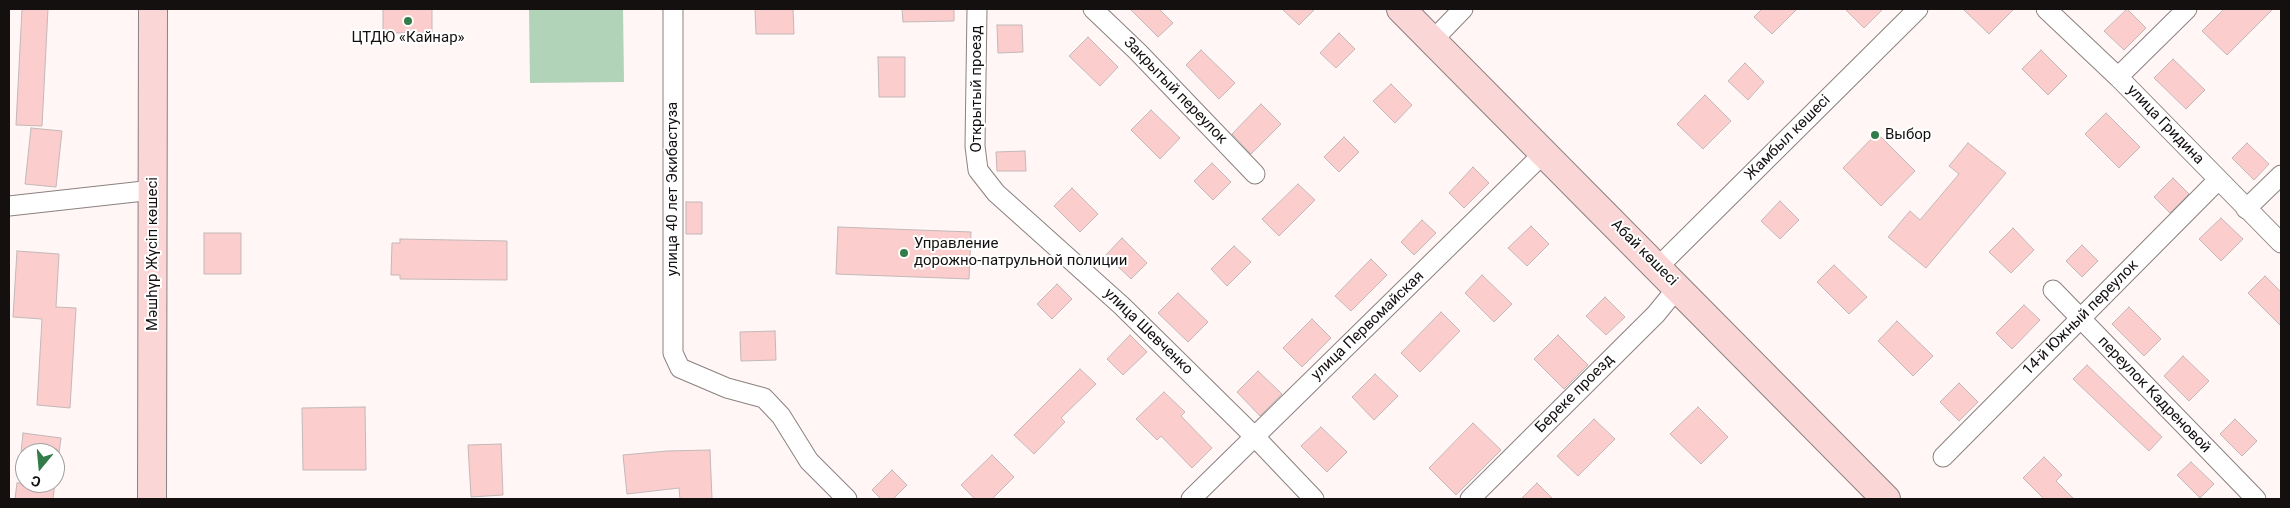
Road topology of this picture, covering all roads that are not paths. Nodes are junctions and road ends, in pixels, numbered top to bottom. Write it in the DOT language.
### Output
graph roads {
  1 [pos="153,9"];
  2 [pos="673,9"];
  3 [pos="977,9"];
  4 [pos="1092,9"];
  5 [pos="1401,9"];
  6 [pos="1463,9"];
  7 [pos="1918,9"];
  8 [pos="2046,9"];
  9 [pos="2186,9"];
  10 [pos="1434,39"];
  11 [pos="2118,77"];
  12 [pos="1544,152"];
  13 [pos="978,170"];
  14 [pos="1255,174"];
  15 [pos="2281,175"];
  16 [pos="2218,180"];
  17 [pos="153,190"];
  18 [pos="9,206"];
  19 [pos="2246,208"];
  20 [pos="2281,243"];
  21 [pos="1658,266"];
  22 [pos="1678,287"];
  23 [pos="2053,290"];
  24 [pos="2080,319"];
  25 [pos="1255,437"];
  26 [pos="1943,457"];
  27 [pos="152,499"];
  28 [pos="847,499"];
  29 [pos="1191,499"];
  30 [pos="1314,499"];
  31 [pos="1470,499"];
  32 [pos="1886,499"];
  33 [pos="2256,499"];
  1 -- 17 [label="street, Мәшһүр Жүсіп көшесі"];
  2 -- 28 [label="street, улица 40 лет Экибастуза"];
  3 -- 13 [label="street, Открытый проезд"];
  4 -- 14 [label="street, Закрытый переулок"];
  5 -- 10 [label="street, Абай көшесі"];
  6 -- 10 [label="street"];
  7 -- 21 [label="street, Жамбыл көшесі"];
  8 -- 11 [label="street, улица Гридина"];
  9 -- 11 [label="street"];
  10 -- 12 [label="street, Абай көшесі"];
  11 -- 16 [label="street, улица Гридина"];
  12 -- 21 [label="street, Абай көшесі"];
  12 -- 25 [label="street, улица Первомайская"];
  13 -- 25 [label="street, улица Шевченко"];
  15 -- 19 [label="street"];
  16 -- 19 [label="street, улица Гридина"];
  16 -- 24 [label="street, 14-й Южный переулок"];
  17 -- 18 [label="street"];
  17 -- 27 [label="street, Мәшһүр Жүсіп көшесі"];
  19 -- 20 [label="street, улица Гридина"];
  21 -- 22 [label="street, Абай көшесі"];
  22 -- 31 [label="street, Береке проезд"];
  22 -- 32 [label="street, Абай көшесі"];
  23 -- 24 [label="street, переулок Кадреновой"];
  24 -- 26 [label="street, 14-й Южный переулок"];
  24 -- 33 [label="street, переулок Кадреновой"];
  25 -- 29 [label="street, улица Первомайская"];
  25 -- 30 [label="street, улица Шевченко"];
}
